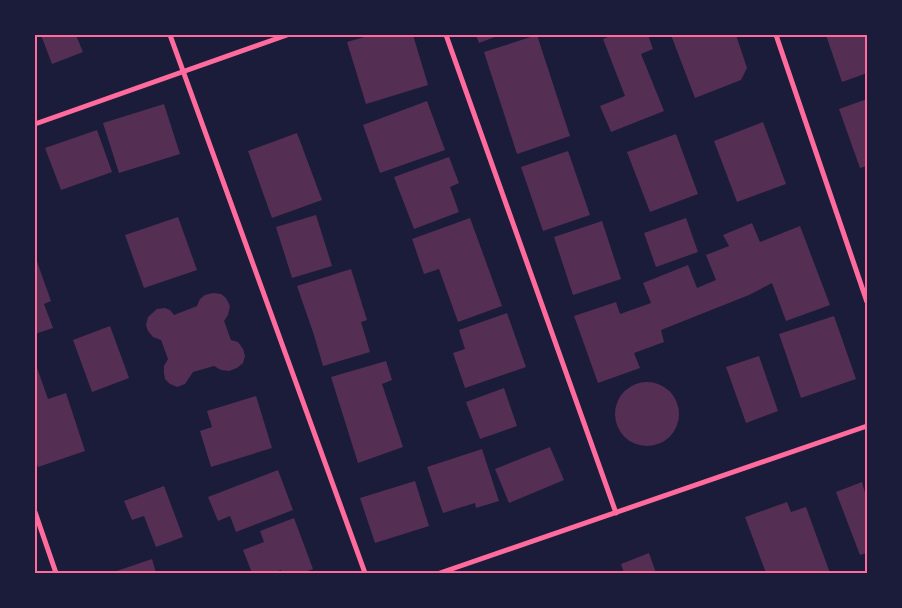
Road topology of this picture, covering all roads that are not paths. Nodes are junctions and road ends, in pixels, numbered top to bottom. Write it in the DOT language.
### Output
graph roads {
  1 [pos="170,35"];
  2 [pos="287,35"];
  3 [pos="446,35"];
  4 [pos="776,35"];
  5 [pos="184,73"];
  6 [pos="35,124"];
  7 [pos="867,302"];
  8 [pos="867,426"];
  9 [pos="35,512"];
  10 [pos="616,513"];
  11 [pos="56,573"];
  12 [pos="365,573"];
  13 [pos="440,573"];
  1 -- 5 [label="street"];
  2 -- 5 [label="street"];
  3 -- 10 [label="street"];
  4 -- 7 [label="street"];
  5 -- 6 [label="street"];
  5 -- 12 [label="street"];
  8 -- 10 [label="street"];
  9 -- 11 [label="street"];
  10 -- 13 [label="street"];
}
